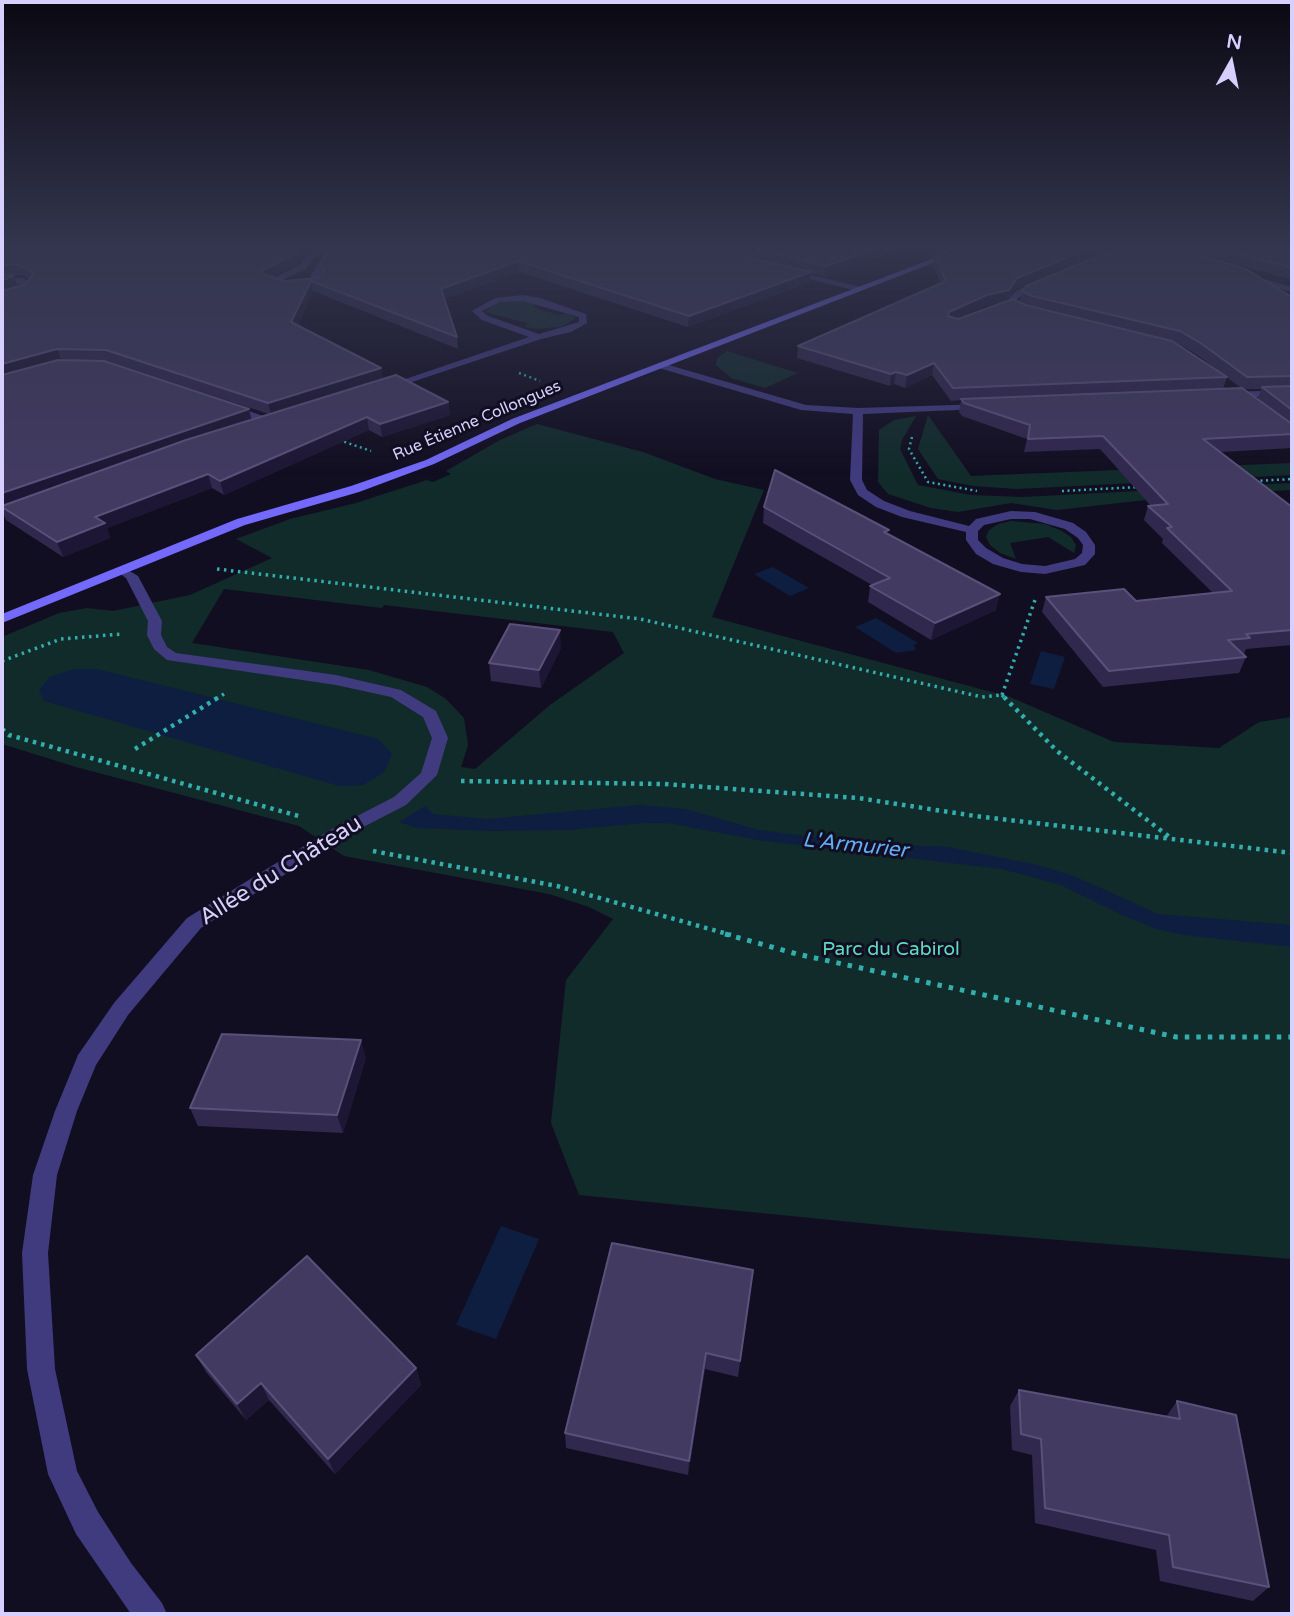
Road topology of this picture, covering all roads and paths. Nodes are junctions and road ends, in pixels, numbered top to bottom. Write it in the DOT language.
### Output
graph roads {
  1 [pos="503,324"];
  2 [pos="581,324"];
  3 [pos="768,324"];
  4 [pos="538,337"];
  5 [pos="475,358"];
  6 [pos="662,366"];
  7 [pos="1230,388"];
  8 [pos="374,391"];
  9 [pos="1292,393"];
  10 [pos="1239,395"];
  11 [pos="582,396"];
  12 [pos="1212,396"];
  13 [pos="1250,403"];
  14 [pos="221,405"];
  15 [pos="994,405"];
  16 [pos="939,407"];
  17 [pos="858,411"];
  18 [pos="284,418"];
  19 [pos="271,422"];
  20 [pos="247,430"];
  21 [pos="334,438"];
  22 [pos="370,451"];
  23 [pos="1292,479"];
  24 [pos="1251,481"];
  25 [pos="1142,487"];
  26 [pos="984,491"];
  27 [pos="1061,491"];
  28 [pos="972,530"];
  29 [pos="217,569"];
  30 [pos="1045,570"];
  31 [pos="122,571"];
  32 [pos="4,615"];
  33 [pos="154,635"];
  34 [pos="2,661"];
  35 [pos="230,690"];
  36 [pos="1002,695"];
  37 [pos="2,729"];
  38 [pos="135,748"];
  39 [pos="429,775"];
  40 [pos="336,834"];
  41 [pos="1173,839"];
  42 [pos="1292,853"];
  43 [pos="1292,1037"];
  44 [pos="152,1614"];
  1 -- 4 [label="street"];
  2 -- 4 [label="street"];
  3 -- 6 [label="main road, Rue Étienne Collongues"];
  4 -- 5 [label="street"];
  5 -- 8 [label="street"];
  5 -- 11 [label="path"];
  6 -- 11 [label="main road, Rue Étienne Collongues"];
  6 -- 17 [label="street"];
  7 -- 10 [label="street"];
  9 -- 10 [label="street"];
  10 -- 12 [label="street"];
  10 -- 13 [label="street"];
  11 -- 31 [label="main road, Rue Étienne Collongues"];
  14 -- 19 [label="street"];
  15 -- 16 [label="street"];
  16 -- 17 [label="street"];
  16 -- 26 [label="path"];
  17 -- 28 [label="street"];
  18 -- 19 [label="street"];
  19 -- 20 [label="street"];
  21 -- 22 [label="path"];
  23 -- 24 [label="path"];
  25 -- 27 [label="path"];
  28 -- 30 [label="street"];
  28 -- 30 [label="street"];
  29 -- 36 [label="path"];
  30 -- 36 [label="path"];
  31 -- 32 [label="main road, Rue Étienne Collongues"];
  31 -- 33 [label="street"];
  33 -- 34 [label="path"];
  33 -- 39 [label="street"];
  35 -- 38 [label="path"];
  36 -- 41 [label="path"];
  37 -- 40 [label="path"];
  39 -- 40 [label="street, Allée du Château"];
  39 -- 41 [label="path"];
  40 -- 43 [label="path"];
  40 -- 44 [label="street, Allée du Château"];
  41 -- 42 [label="path"];
}
